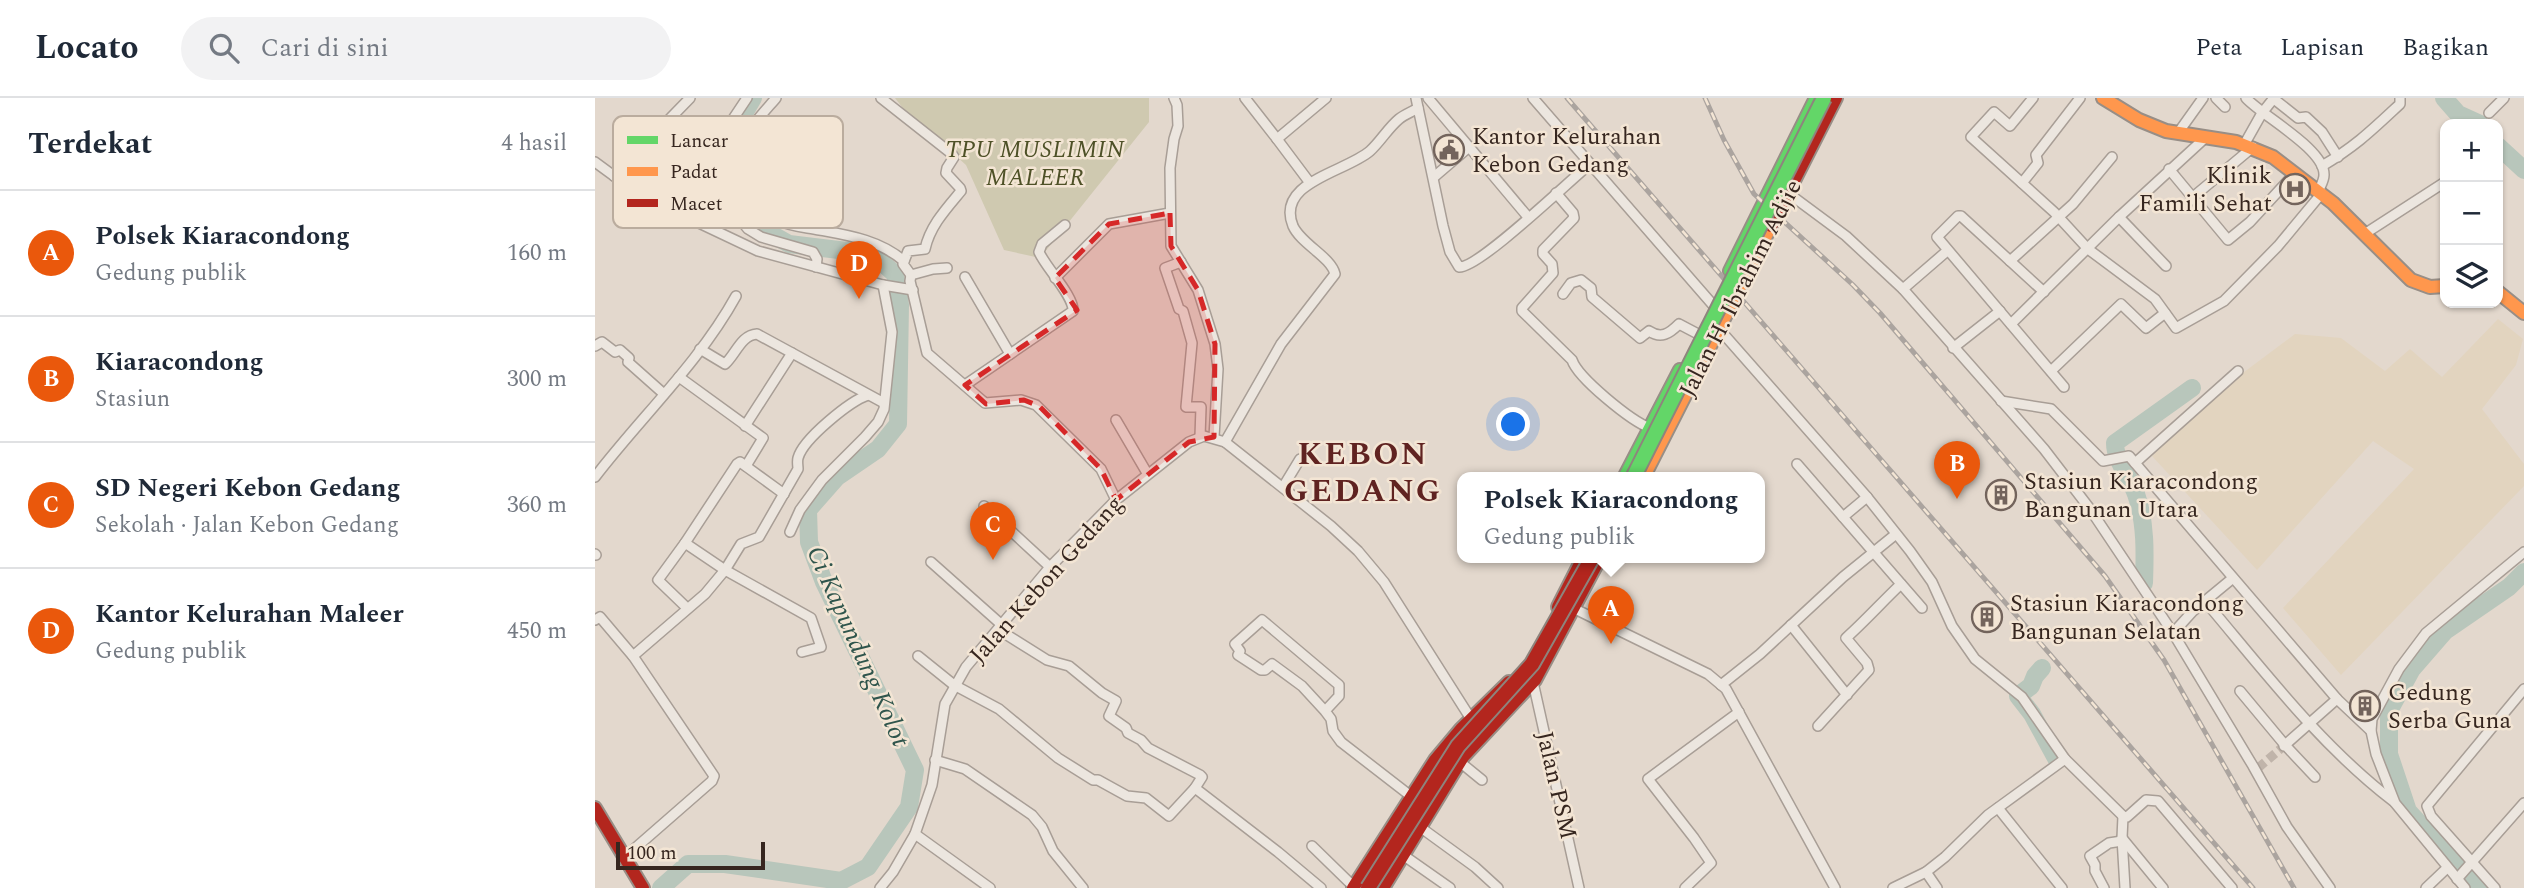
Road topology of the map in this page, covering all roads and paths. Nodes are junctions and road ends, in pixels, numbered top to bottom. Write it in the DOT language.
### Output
graph roads {
  1 [pos="690,98"];
  2 [pos="747,98"];
  3 [pos="776,98"];
  4 [pos="881,98"];
  5 [pos="1174,98"];
  6 [pos="1245,98"];
  7 [pos="1327,98"];
  8 [pos="1416,98"];
  9 [pos="1428,98"];
  10 [pos="1533,98"];
  11 [pos="1816,98"];
  12 [pos="1824,98"];
  13 [pos="1836,98"];
  14 [pos="2033,98"];
  15 [pos="2080,98"];
  16 [pos="2103,98"];
  17 [pos="2203,98"];
  18 [pos="2216,98"];
  19 [pos="2246,98"];
  20 [pos="2274,98"];
  21 [pos="2400,98"];
  22 [pos="2504,98"];
  23 [pos="2225,107"];
  24 [pos="1418,108"];
  25 [pos="2262,113"];
  26 [pos="2489,113"];
  27 [pos="672,116"];
  28 [pos="735,116"];
  29 [pos="761,116"];
  30 [pos="2178,133"];
  31 [pos="2206,138"];
  32 [pos="1277,139"];
  33 [pos="2249,146"];
  34 [pos="1469,148"];
  35 [pos="2338,156"];
  36 [pos="2112,157"];
  37 [pos="595,162"];
  38 [pos="1590,164"];
  39 [pos="2322,166"];
  40 [pos="2169,169"];
  41 [pos="2295,173"];
  42 [pos="613,175"];
  43 [pos="1434,177"];
  44 [pos="2443,182"];
  45 [pos="1310,183"];
  46 [pos="2022,183"];
  47 [pos="1788,192"];
  48 [pos="2320,192"];
  49 [pos="1556,193"];
  50 [pos="2193,197"];
  51 [pos="1170,213"];
  52 [pos="2119,216"];
  53 [pos="1528,217"];
  54 [pos="2059,217"];
  55 [pos="1754,221"];
  56 [pos="1065,225"];
  57 [pos="708,228"];
  58 [pos="747,228"];
  59 [pos="811,228"];
  60 [pos="1770,230"];
  61 [pos="2366,233"];
  62 [pos="2088,249"];
  63 [pos="1947,251"];
  64 [pos="904,261"];
  65 [pos="2010,261"];
  66 [pos="1181,262"];
  67 [pos="2166,266"];
  68 [pos="816,268"];
  69 [pos="947,268"];
  70 [pos="911,275"];
  71 [pos="965,277"];
  72 [pos="1055,278"];
  73 [pos="883,285"];
  74 [pos="2440,286"];
  75 [pos="1903,289"];
  76 [pos="911,290"];
  77 [pos="2044,292"];
  78 [pos="1563,294"];
  79 [pos="736,296"];
  80 [pos="2503,296"];
  81 [pos="1713,305"];
  82 [pos="2000,311"];
  83 [pos="2165,313"];
  84 [pos="2524,313"];
  85 [pos="2011,324"];
  86 [pos="1720,330"];
  87 [pos="1698,334"];
  88 [pos="595,346"];
  89 [pos="1953,348"];
  90 [pos="700,349"];
  91 [pos="792,353"];
  92 [pos="1010,355"];
  93 [pos="2051,371"];
  94 [pos="2238,371"];
  95 [pos="679,377"];
  96 [pos="965,385"];
  97 [pos="2064,387"];
  98 [pos="664,394"];
  99 [pos="868,395"];
  100 [pos="2001,401"];
  101 [pos="884,403"];
  102 [pos="1116,420"];
  103 [pos="745,426"];
  104 [pos="1650,428"];
  105 [pos="1200,437"];
  106 [pos="1214,437"];
  107 [pos="1226,442"];
  108 [pos="1300,459"];
  109 [pos="2135,463"];
  110 [pos="1797,464"];
  111 [pos="746,466"];
  112 [pos="1147,472"];
  113 [pos="1627,472"];
  114 [pos="1636,472"];
  115 [pos="1646,472"];
  116 [pos="595,477"];
  117 [pos="1283,487"];
  118 [pos="784,494"];
  119 [pos="1867,497"];
  120 [pos="1116,499"];
  121 [pos="984,506"];
  122 [pos="1843,517"];
  123 [pos="790,532"];
  124 [pos="1896,534"];
  125 [pos="685,543"];
  126 [pos="1873,552"];
  127 [pos="2524,552"];
  128 [pos="931,562"];
  129 [pos="1581,563"];
  130 [pos="1589,563"];
  131 [pos="1597,563"];
  132 [pos="1050,567"];
  133 [pos="725,570"];
  134 [pos="2233,578"];
  135 [pos="1901,584"];
  136 [pos="2205,601"];
  137 [pos="687,608"];
  138 [pos="1922,608"];
  139 [pos="1565,614"];
  140 [pos="595,620"];
  141 [pos="1791,625"];
  142 [pos="1001,628"];
  143 [pos="2173,633"];
  144 [pos="803,652"];
  145 [pos="633,656"];
  146 [pos="918,656"];
  147 [pos="1522,667"];
  148 [pos="1511,679"];
  149 [pos="1532,683"];
  150 [pos="954,685"];
  151 [pos="1721,685"];
  152 [pos="2524,689"];
  153 [pos="2240,691"];
  154 [pos="1847,695"];
  155 [pos="2337,699"];
  156 [pos="1325,711"];
  157 [pos="1739,712"];
  158 [pos="1471,719"];
  159 [pos="2309,723"];
  160 [pos="1818,726"];
  161 [pos="2371,731"];
  162 [pos="2285,746"];
  163 [pos="2065,759"];
  164 [pos="933,762"];
  165 [pos="1460,762"];
  166 [pos="2315,777"];
  167 [pos="1482,780"];
  168 [pos="1195,788"];
  169 [pos="1412,797"];
  170 [pos="2395,803"];
  171 [pos="2524,803"];
  172 [pos="1998,808"];
  173 [pos="596,814"];
  174 [pos="2123,816"];
  175 [pos="1420,827"];
  176 [pos="915,834"];
  177 [pos="2124,841"];
  178 [pos="1313,846"];
  179 [pos="1403,855"];
  180 [pos="625,858"];
  181 [pos="2470,864"];
  182 [pos="2447,868"];
  183 [pos="1926,872"];
  184 [pos="2458,878"];
  185 [pos="639,886"];
  186 [pos="1386,887"];
  187 [pos="880,888"];
  188 [pos="991,888"];
  189 [pos="1083,888"];
  190 [pos="1321,888"];
  191 [pos="1358,888"];
  192 [pos="1450,888"];
  193 [pos="1498,888"];
  194 [pos="1579,888"];
  195 [pos="1685,888"];
  196 [pos="1835,888"];
  197 [pos="1893,888"];
  198 [pos="1937,888"];
  199 [pos="2061,888"];
  200 [pos="2104,888"];
  201 [pos="2125,888"];
  202 [pos="2163,888"];
  203 [pos="2232,888"];
  204 [pos="2330,888"];
  205 [pos="2426,888"];
  206 [pos="2465,888"];
  207 [pos="2495,888"];
  1 -- 27 [label="street"];
  2 -- 28 [label="street"];
  3 -- 29 [label="street"];
  4 -- 64 [label="street"];
  5 -- 51 [label="street"];
  6 -- 32 [label="street"];
  7 -- 32 [label="street"];
  8 -- 24 [label="street"];
  9 -- 34 [label="street"];
  10 -- 38 [label="street"];
  11 -- 55 [label="main road, Jalan H. Ibrahim Adjie"];
  12 -- 114 [label="main road, bridge"];
  13 -- 47 [label="main road, Jalan H. Ibrahim Adjie"];
  14 -- 46 [label="street"];
  15 -- 46 [label="street"];
  16 -- 30 [label="main road"];
  17 -- 30 [label="street"];
  18 -- 23 [label="street"];
  19 -- 25 [label="street"];
  20 -- 25 [label="street"];
  20 -- 35 [label="street"];
  21 -- 35 [label="street"];
  22 -- 26 [label="street"];
  24 -- 43 [label="street"];
  24 -- 45 [label="street"];
  25 -- 33 [label="street"];
  25 -- 39 [label="street"];
  30 -- 31 [label="main road"];
  31 -- 33 [label="main road"];
  31 -- 40 [label="street"];
  32 -- 45 [label="street"];
  33 -- 41 [label="main road"];
  33 -- 50 [label="street"];
  34 -- 43 [label="street"];
  34 -- 53 [label="street"];
  35 -- 39 [label="street"];
  36 -- 54 [label="street"];
  37 -- 42 [label="street"];
  38 -- 49 [label="street"];
  38 -- 81 [label="street"];
  39 -- 48 [label="street"];
  40 -- 50 [label="street"];
  40 -- 52 [label="street"];
  41 -- 48 [label="main road"];
  41 -- 50 [label="street"];
  43 -- 53 [label="street"];
  44 -- 61 [label="street"];
  45 -- 107 [label="street"];
  46 -- 54 [label="street"];
  47 -- 60 [label="main road, Jalan H. Ibrahim Adjie"];
  47 -- 75 [label="street"];
  48 -- 61 [label="main road"];
  48 -- 83 [label="street"];
  49 -- 53 [label="street"];
  49 -- 104 [label="street"];
  51 -- 66 [label="street"];
  51 -- 72 [label="street"];
  52 -- 62 [label="street"];
  52 -- 67 [label="street"];
  54 -- 62 [label="street"];
  54 -- 65 [label="street"];
  55 -- 60 [label="main road"];
  55 -- 81 [label="main road, Jalan H. Ibrahim Adjie"];
  56 -- 72 [label="street"];
  57 -- 68 [label="street"];
  58 -- 68 [label="street"];
  59 -- 64 [label="street"];
  60 -- 86 [label="main road, Jalan H. Ibrahim Adjie"];
  61 -- 74 [label="main road"];
  62 -- 77 [label="street"];
  62 -- 83 [label="street"];
  63 -- 65 [label="street"];
  63 -- 75 [label="street"];
  63 -- 82 [label="street"];
  64 -- 70 [label="street"];
  65 -- 77 [label="street"];
  66 -- 105 [label="street"];
  66 -- 106 [label="street"];
  68 -- 73 [label="street"];
  69 -- 70 [label="street"];
  70 -- 76 [label="street"];
  71 -- 92 [label="street"];
  72 -- 92 [label="street"];
  73 -- 76 [label="street"];
  73 -- 101 [label="street"];
  75 -- 89 [label="street"];
  76 -- 96 [label="street"];
  77 -- 85 [label="street"];
  78 -- 87 [label="street"];
  79 -- 90 [label="street"];
  80 -- 84 [label="main road"];
  81 -- 87 [label="main road, Jalan H. Ibrahim Adjie"];
  82 -- 85 [label="street"];
  82 -- 89 [label="street"];
  83 -- 93 [label="street"];
  85 -- 93 [label="street"];
  86 -- 115 [label="main road, Jalan H. Ibrahim Adjie"];
  86 -- 119 [label="street"];
  87 -- 104 [label="main road, Jalan H. Ibrahim Adjie"];
  88 -- 98 [label="street"];
  89 -- 100 [label="street"];
  90 -- 91 [label="street"];
  90 -- 95 [label="street"];
  91 -- 99 [label="street"];
  91 -- 103 [label="street"];
  92 -- 96 [label="street"];
  93 -- 97 [label="street"];
  94 -- 109 [label="street"];
  95 -- 98 [label="street"];
  95 -- 103 [label="street"];
  96 -- 120 [label="street"];
  98 -- 116 [label="street"];
  99 -- 101 [label="street"];
  99 -- 118 [label="street"];
  100 -- 109 [label="street"];
  100 -- 143 [label="street"];
  101 -- 123 [label="street"];
  102 -- 112 [label="street"];
  103 -- 111 [label="street"];
  104 -- 113 [label="main road, Jalan H. Ibrahim Adjie"];
  105 -- 106 [label="street"];
  105 -- 112 [label="street, Jalan Kebon Gedang"];
  106 -- 107 [label="street"];
  107 -- 117 [label="street"];
  108 -- 117 [label="street"];
  109 -- 134 [label="street"];
  110 -- 122 [label="street"];
  111 -- 118 [label="street"];
  111 -- 125 [label="street"];
  112 -- 120 [label="street, Jalan Kebon Gedang"];
  117 -- 158 [label="street"];
  118 -- 133 [label="street"];
  119 -- 122 [label="street"];
  119 -- 124 [label="street"];
  120 -- 132 [label="street, Jalan Kebon Gedang"];
  121 -- 132 [label="street"];
  122 -- 126 [label="street"];
  124 -- 126 [label="street"];
  124 -- 163 [label="street"];
  125 -- 133 [label="street"];
  125 -- 137 [label="street"];
  126 -- 135 [label="street"];
  126 -- 141 [label="street"];
  127 -- 161 [label="street"];
  128 -- 142 [label="street"];
  129 -- 139 [label="main road"];
  130 -- 191 [label="main road, bridge"];
  131 -- 139 [label="main road"];
  132 -- 142 [label="street, Jalan Kebon Gedang"];
  133 -- 137 [label="street"];
  133 -- 144 [label="street"];
  134 -- 136 [label="street"];
  134 -- 155 [label="street"];
  135 -- 138 [label="street"];
  135 -- 154 [label="street"];
  136 -- 143 [label="street"];
  136 -- 159 [label="street"];
  137 -- 145 [label="street"];
  139 -- 147 [label="main road"];
  139 -- 149 [label="main road"];
  139 -- 151 [label="street"];
  140 -- 145 [label="street"];
  141 -- 151 [label="street"];
  141 -- 154 [label="street"];
  142 -- 150 [label="street, Jalan Kebon Gedang"];
  142 -- 168 [label="street"];
  143 -- 204 [label="street"];
  145 -- 180 [label="street"];
  146 -- 150 [label="street"];
  147 -- 148 [label="main road"];
  147 -- 149 [label="main road"];
  148 -- 149 [label="main road"];
  148 -- 158 [label="main road"];
  149 -- 165 [label="main road"];
  149 -- 194 [label="street, Jalan PSM"];
  150 -- 164 [label="street, Jalan Kebon Gedang"];
  150 -- 168 [label="street"];
  151 -- 157 [label="street"];
  152 -- 181 [label="street"];
  153 -- 162 [label="street"];
  154 -- 160 [label="street"];
  155 -- 159 [label="street"];
  155 -- 161 [label="street"];
  156 -- 156 [label="street"];
  156 -- 169 [label="street"];
  157 -- 195 [label="street"];
  157 -- 196 [label="street"];
  158 -- 169 [label="main road"];
  159 -- 162 [label="street"];
  159 -- 170 [label="street"];
  161 -- 170 [label="street"];
  162 -- 166 [label="street"];
  163 -- 172 [label="street"];
  163 -- 174 [label="street"];
  164 -- 176 [label="street, Jalan Kebon Gedang"];
  164 -- 189 [label="street"];
  165 -- 167 [label="street"];
  165 -- 175 [label="main road"];
  168 -- 190 [label="street"];
  169 -- 191 [label="main road"];
  170 -- 182 [label="street"];
  171 -- 181 [label="street"];
  172 -- 183 [label="street"];
  172 -- 199 [label="street"];
  173 -- 180 [label="main road"];
  174 -- 177 [label="street"];
  174 -- 203 [label="street"];
  175 -- 179 [label="main road"];
  175 -- 193 [label="street"];
  176 -- 187 [label="street, Jalan Kebon Gedang"];
  176 -- 188 [label="street"];
  177 -- 200 [label="street"];
  177 -- 201 [label="street"];
  177 -- 202 [label="street"];
  178 -- 191 [label="street"];
  179 -- 186 [label="main road"];
  179 -- 192 [label="street"];
  180 -- 185 [label="main road"];
  181 -- 184 [label="street"];
  181 -- 207 [label="street"];
  182 -- 184 [label="street"];
  182 -- 205 [label="street"];
  183 -- 197 [label="street"];
  183 -- 198 [label="street"];
  184 -- 206 [label="street"];
}
